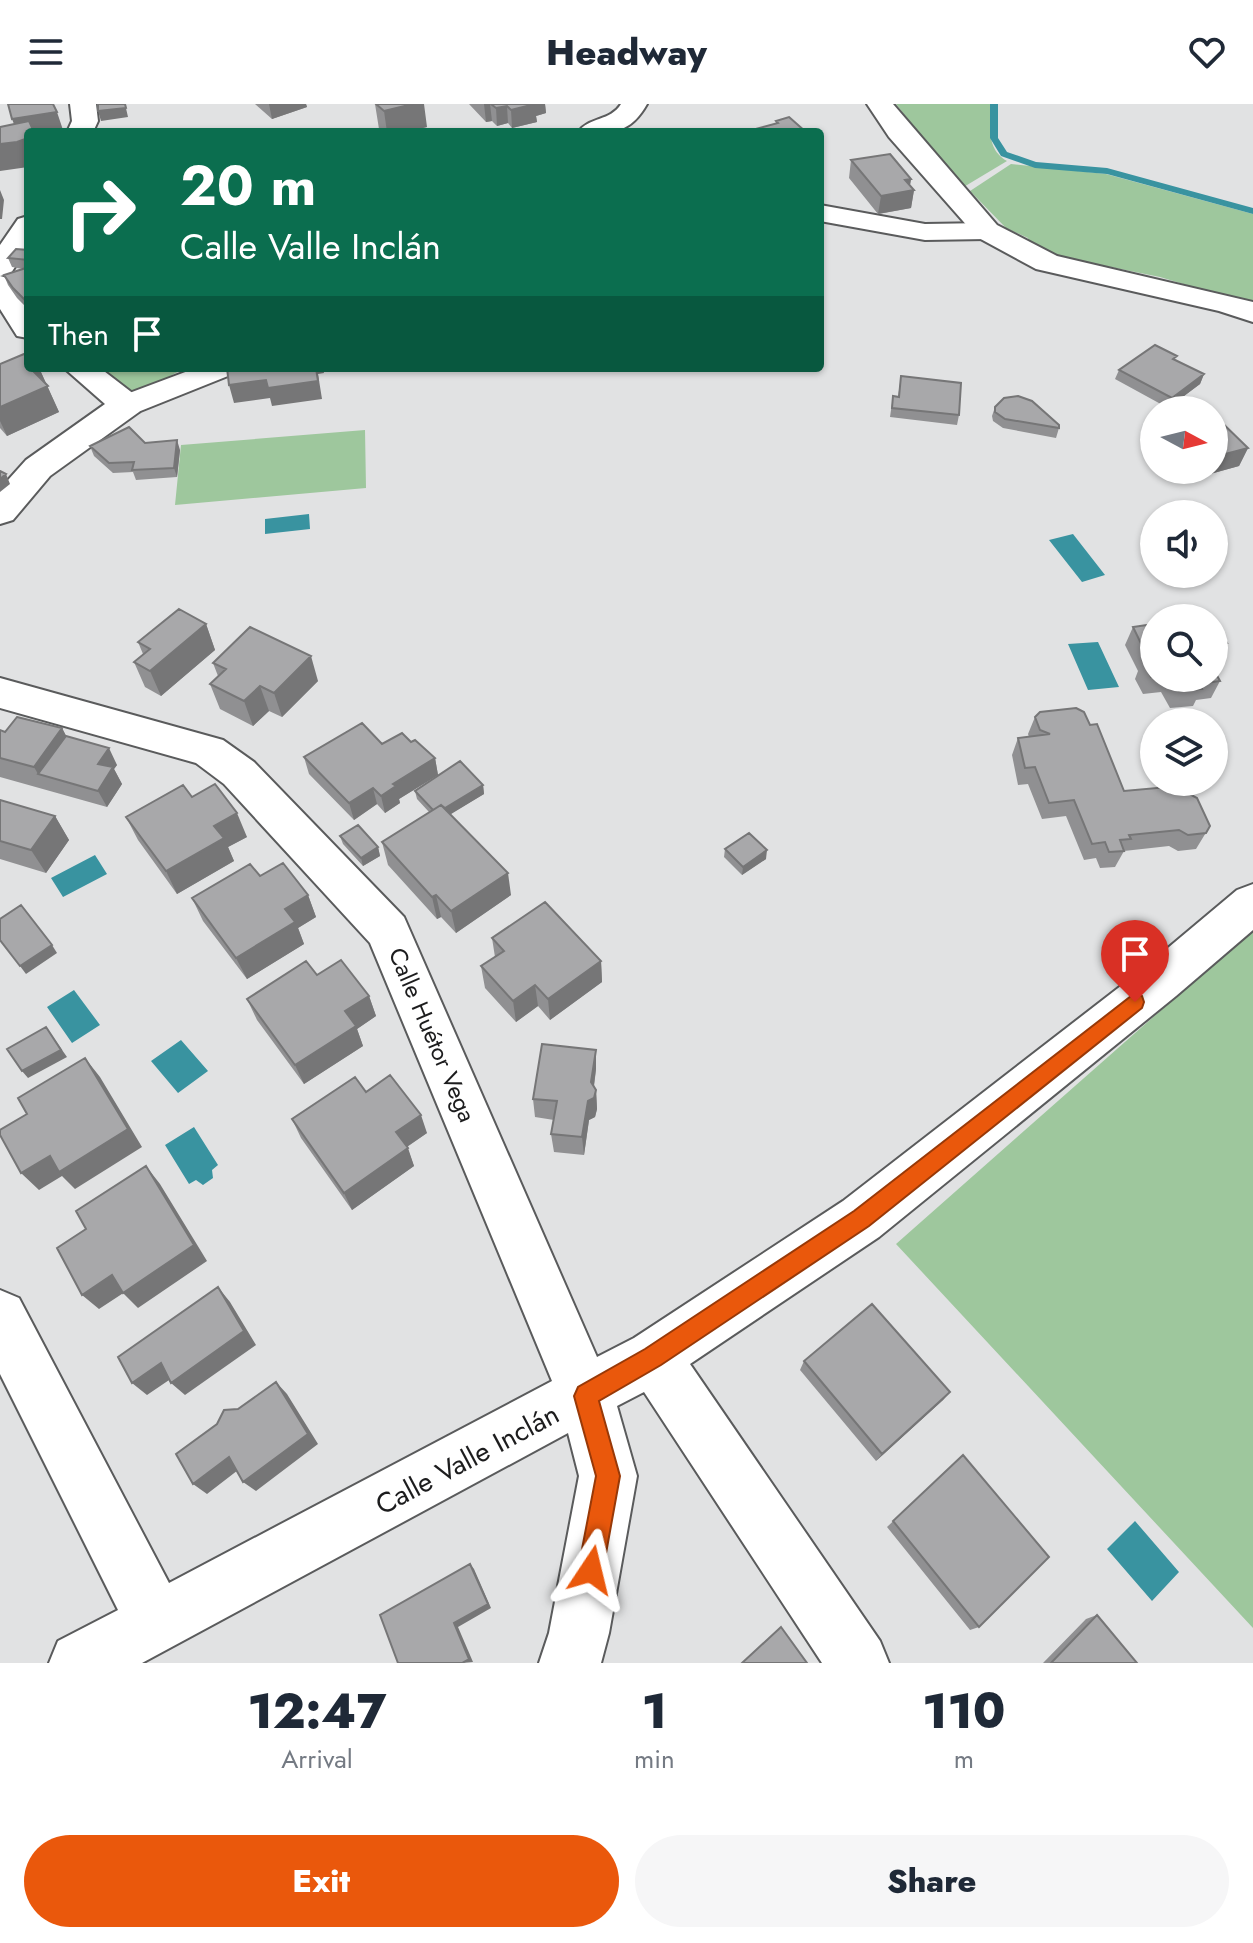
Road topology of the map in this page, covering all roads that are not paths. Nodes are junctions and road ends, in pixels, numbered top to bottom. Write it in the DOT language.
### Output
graph roads {
  1 [pos="83,104"];
  2 [pos="634,104"];
  3 [pos="880,104"];
  4 [pos="82,128"];
  5 [pos="601,128"];
  6 [pos="824,214"];
  7 [pos="24,231"];
  8 [pos="987,231"];
  9 [pos="0,267"];
  10 [pos="0,285"];
  11 [pos="1253,313"];
  12 [pos="24,323"];
  13 [pos="85,372"];
  14 [pos="213,372"];
  15 [pos="127,405"];
  16 [pos="0,512"];
  17 [pos="0,693"];
  18 [pos="1253,903"];
  19 [pos="0,1317"];
  20 [pos="653,1357"];
  21 [pos="586,1396"];
  22 [pos="157,1623"];
  23 [pos="80,1663"];
  24 [pos="570,1663"];
  25 [pos="858,1663"];
  1 -- 4 [label="street"];
  2 -- 5 [label="street"];
  3 -- 8 [label="street"];
  6 -- 8 [label="street"];
  7 -- 9 [label="street"];
  8 -- 11 [label="street"];
  10 -- 12 [label="street"];
  13 -- 15 [label="street"];
  14 -- 15 [label="street"];
  15 -- 16 [label="street"];
  17 -- 21 [label="street, Calle Huétor Vega"];
  18 -- 20 [label="street, Calle Valle Inclán"];
  19 -- 22 [label="street"];
  20 -- 21 [label="street, Calle Valle Inclán"];
  20 -- 25 [label="street"];
  21 -- 22 [label="street, Calle Valle Inclán"];
  21 -- 24 [label="street, Calle Huétor Vega"];
  22 -- 23 [label="street, Calle Valle Inclán"];
}
